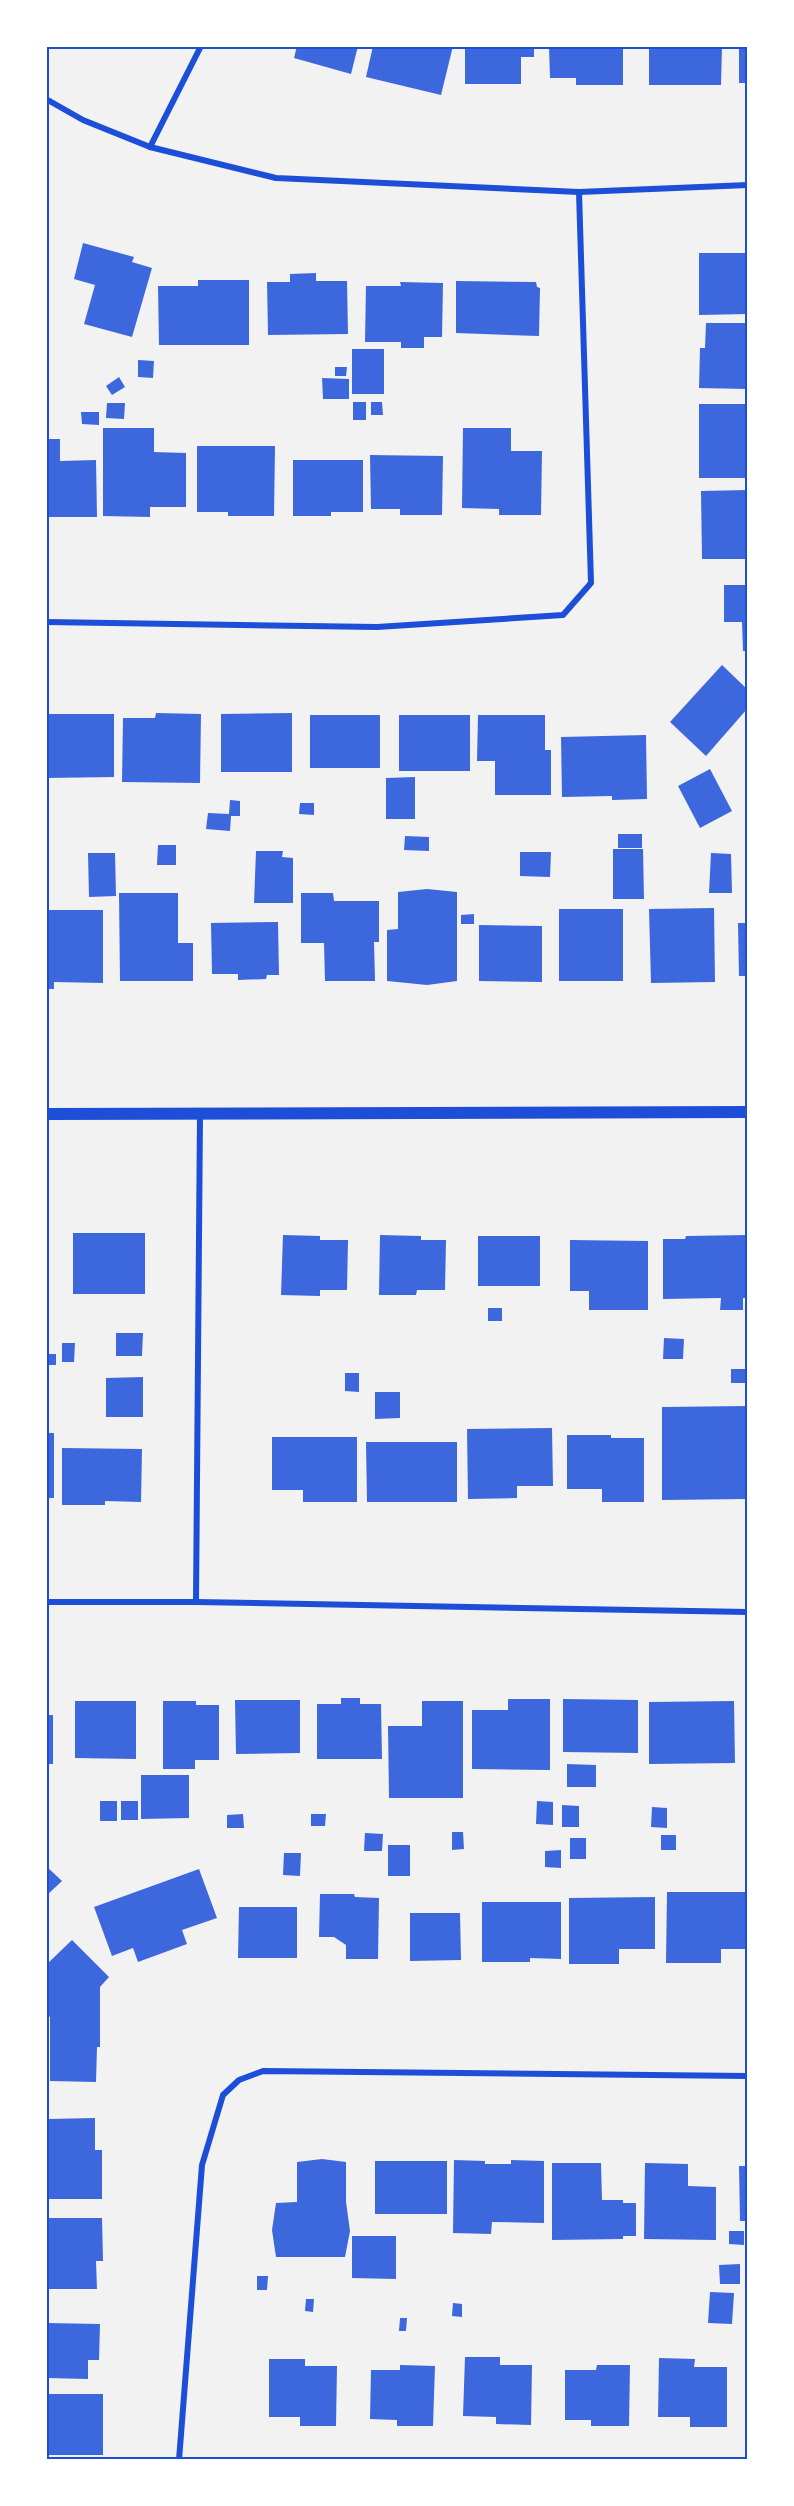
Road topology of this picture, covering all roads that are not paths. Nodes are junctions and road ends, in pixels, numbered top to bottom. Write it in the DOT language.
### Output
graph roads {
  1 [pos="201,46"];
  2 [pos="46,99"];
  3 [pos="150,147"];
  4 [pos="747,184"];
  5 [pos="579,192"];
  6 [pos="46,622"];
  7 [pos="747,1112"];
  8 [pos="46,1114"];
  9 [pos="200,1115"];
  10 [pos="46,1602"];
  11 [pos="196,1602"];
  12 [pos="747,1612"];
  13 [pos="747,2076"];
  14 [pos="179,2460"];
  1 -- 3 [label="street"];
  2 -- 3 [label="street"];
  3 -- 5 [label="street"];
  4 -- 5 [label="street"];
  5 -- 6 [label="street"];
  7 -- 9 [label="main road"];
  8 -- 9 [label="main road"];
  9 -- 11 [label="street"];
  10 -- 11 [label="street"];
  11 -- 12 [label="street"];
  13 -- 14 [label="street"];
}
